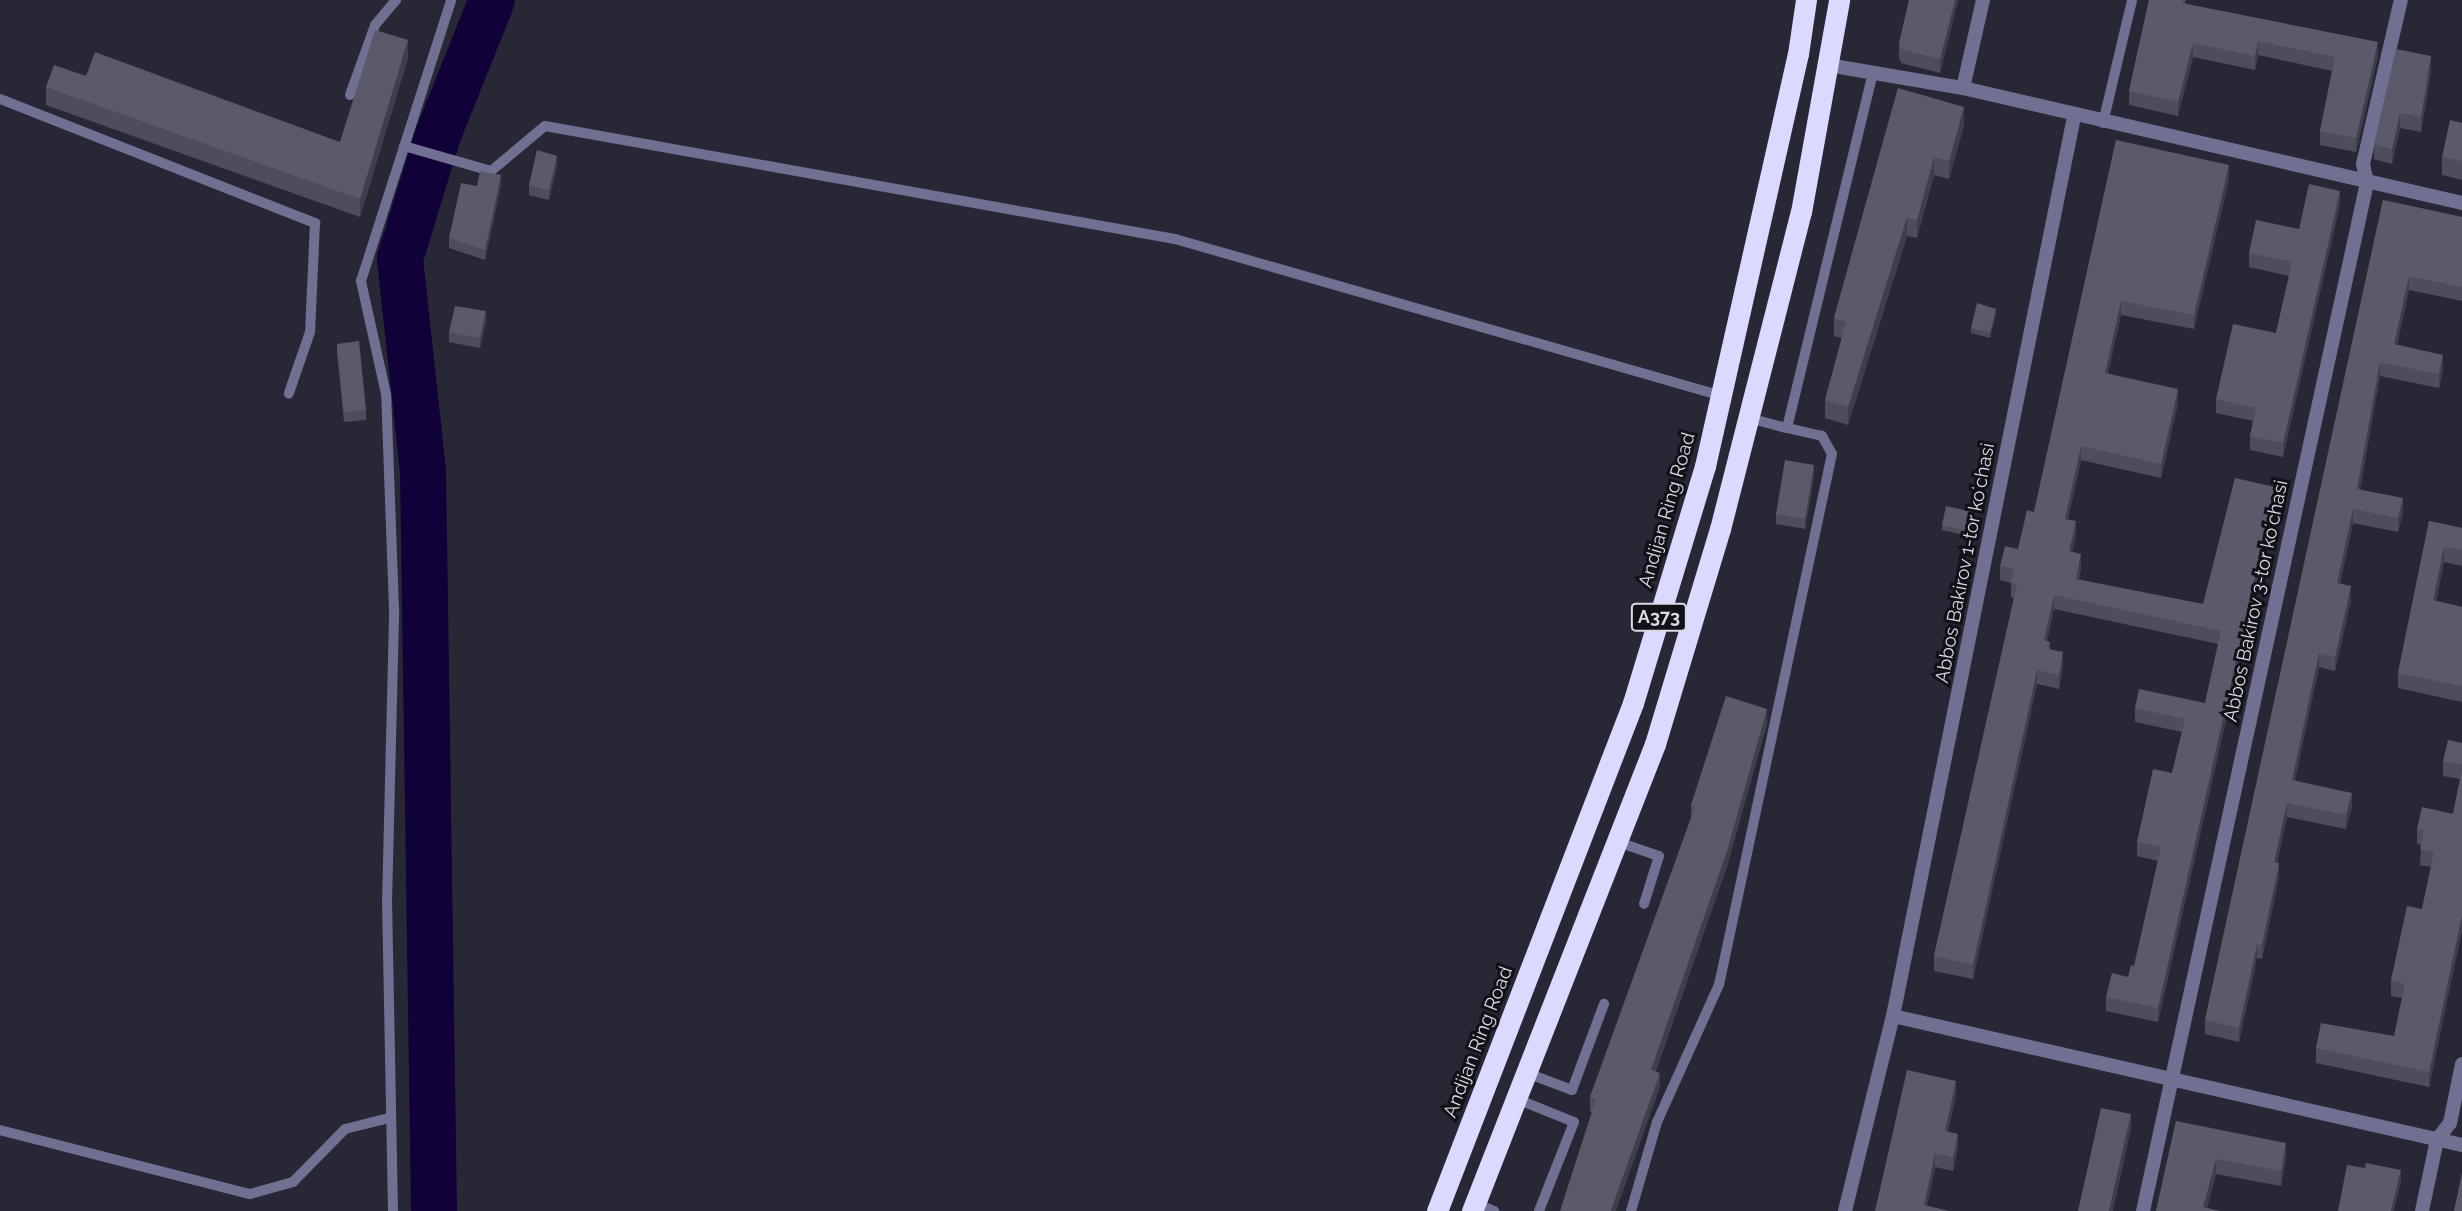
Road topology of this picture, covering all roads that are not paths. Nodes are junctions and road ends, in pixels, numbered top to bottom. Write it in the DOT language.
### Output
graph roads {
  1 [pos="396,0"];
  2 [pos="451,0"];
  3 [pos="1806,0"];
  4 [pos="1839,0"];
  5 [pos="1983,0"];
  6 [pos="2132,0"];
  7 [pos="2401,0"];
  8 [pos="1828,65"];
  9 [pos="1873,72"];
  10 [pos="1963,88"];
  11 [pos="350,94"];
  12 [pos="0,99"];
  13 [pos="2074,117"];
  14 [pos="2104,123"];
  15 [pos="409,147"];
  16 [pos="2367,183"];
  17 [pos="2462,203"];
  18 [pos="289,393"];
  19 [pos="1722,396"];
  20 [pos="1749,418"];
  21 [pos="1787,428"];
  22 [pos="1618,842"];
  23 [pos="1644,904"];
  24 [pos="1604,1004"];
  25 [pos="1893,1016"];
  26 [pos="2462,1064"];
  27 [pos="1527,1073"];
  28 [pos="2172,1079"];
  29 [pos="1517,1099"];
  30 [pos="389,1118"];
  31 [pos="0,1130"];
  32 [pos="2437,1140"];
  33 [pos="2462,1145"];
  34 [pos="1481,1208"];
  35 [pos="393,1211"];
  36 [pos="1437,1211"];
  37 [pos="1539,1211"];
  38 [pos="1631,1211"];
  39 [pos="1845,1211"];
  40 [pos="2143,1211"];
  41 [pos="2422,1211"];
  1 -- 11 [label="lane"];
  2 -- 15 [label="lane"];
  3 -- 19 [label="highway, Andijan Ring Road / A373"];
  4 -- 8 [label="highway, A373"];
  5 -- 10 [label="street"];
  6 -- 14 [label="lane"];
  7 -- 16 [label="street, Abbos Bakirov 3-tor koʻchasi"];
  8 -- 9 [label="street"];
  8 -- 20 [label="highway, A373"];
  9 -- 10 [label="street"];
  9 -- 21 [label="lane"];
  10 -- 13 [label="street"];
  12 -- 18 [label="lane"];
  13 -- 14 [label="street"];
  13 -- 25 [label="street, Abbos Bakirov 1-tor koʻchasi"];
  14 -- 16 [label="street"];
  15 -- 19 [label="lane"];
  15 -- 30 [label="lane"];
  16 -- 17 [label="street"];
  16 -- 28 [label="street, Abbos Bakirov 3-tor koʻchasi"];
  19 -- 36 [label="highway, Andijan Ring Road / A373"];
  20 -- 21 [label="lane"];
  20 -- 22 [label="highway, A373"];
  21 -- 38 [label="lane"];
  22 -- 23 [label="lane"];
  22 -- 27 [label="highway, A373"];
  24 -- 27 [label="lane"];
  25 -- 28 [label="street"];
  25 -- 39 [label="street, Abbos Bakirov 1-tor koʻchasi"];
  26 -- 32 [label="street"];
  27 -- 29 [label="highway, A373"];
  28 -- 32 [label="street"];
  28 -- 40 [label="street, Abbos Bakirov 3-tor koʻchasi"];
  29 -- 34 [label="highway, A373"];
  29 -- 37 [label="lane"];
  30 -- 31 [label="lane"];
  30 -- 35 [label="lane"];
  32 -- 33 [label="street"];
  32 -- 41 [label="street"];
}
